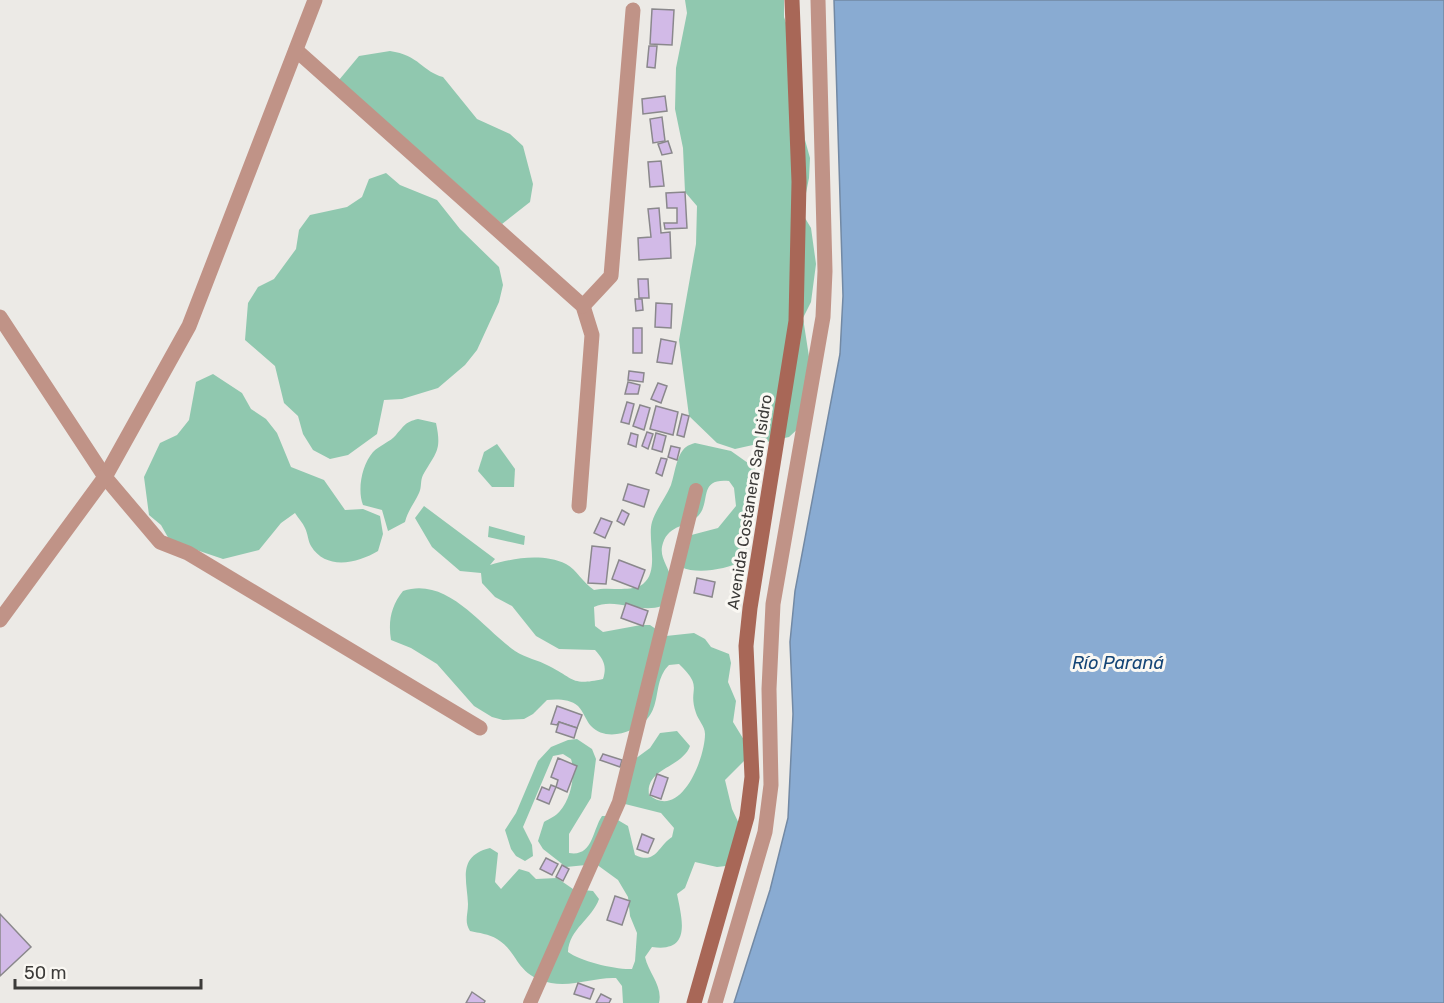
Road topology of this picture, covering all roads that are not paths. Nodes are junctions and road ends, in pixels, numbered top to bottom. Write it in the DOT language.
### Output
graph roads {
  1 [pos="315,0"];
  2 [pos="792,0"];
  3 [pos="818,0"];
  4 [pos="633,10"];
  5 [pos="296,50"];
  6 [pos="583,306"];
  7 [pos="0,317"];
  8 [pos="105,477"];
  9 [pos="696,490"];
  10 [pos="579,506"];
  11 [pos="0,620"];
  12 [pos="480,728"];
  13 [pos="530,1003"];
  14 [pos="694,1003"];
  15 [pos="715,1003"];
  1 -- 5 [label="street"];
  2 -- 14 [label="main road, Avenida Costanera San Isidro"];
  3 -- 15 [label="street"];
  4 -- 6 [label="street"];
  5 -- 6 [label="street"];
  5 -- 8 [label="street"];
  6 -- 10 [label="street"];
  7 -- 8 [label="street"];
  8 -- 11 [label="street"];
  8 -- 12 [label="street"];
  9 -- 13 [label="lane"];
}
